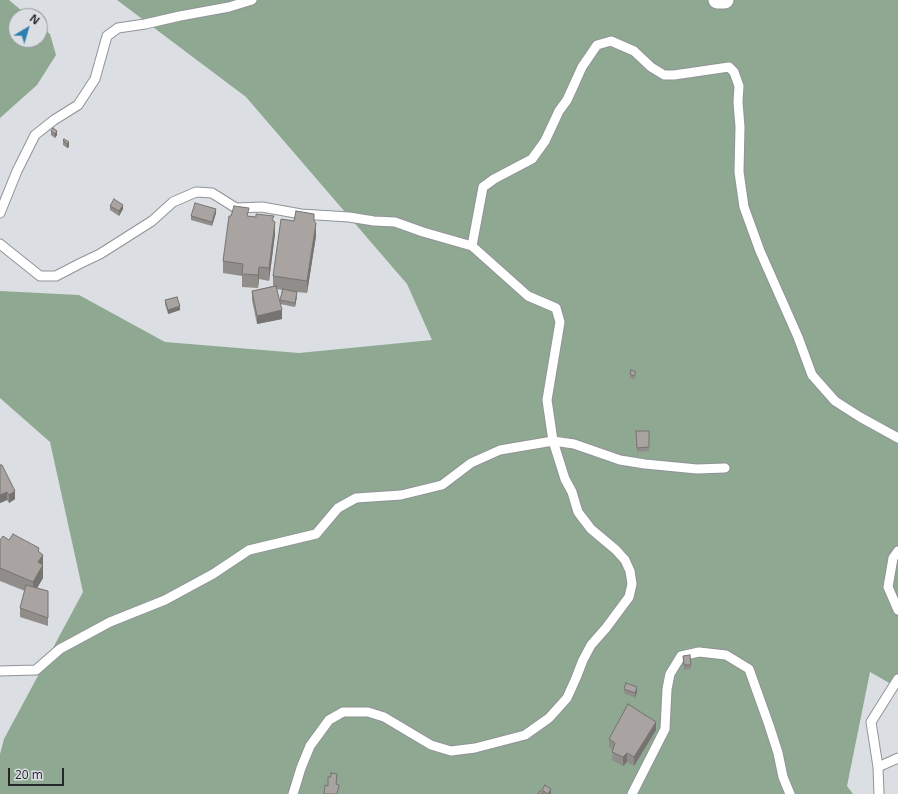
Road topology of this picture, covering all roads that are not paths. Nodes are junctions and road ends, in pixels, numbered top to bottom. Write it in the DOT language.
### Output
graph roads {
  1 [pos="252,0"];
  2 [pos="717,0"];
  3 [pos="725,0"];
  4 [pos="0,212"];
  5 [pos="0,244"];
  6 [pos="472,246"];
  7 [pos="898,438"];
  8 [pos="553,441"];
  9 [pos="725,468"];
  10 [pos="898,551"];
  11 [pos="898,610"];
  12 [pos="0,671"];
  13 [pos="898,679"];
  14 [pos="898,758"];
  15 [pos="878,767"];
  16 [pos="293,794"];
  17 [pos="632,794"];
  18 [pos="790,794"];
  19 [pos="879,794"];
  1 -- 4 [label="lane"];
  2 -- 3 [label="street"];
  5 -- 6 [label="lane"];
  6 -- 7 [label="lane"];
  6 -- 8 [label="lane"];
  8 -- 9 [label="lane"];
  8 -- 12 [label="lane"];
  8 -- 16 [label="lane"];
  10 -- 11 [label="lane"];
  13 -- 15 [label="lane"];
  14 -- 15 [label="lane"];
  15 -- 19 [label="lane"];
  17 -- 18 [label="lane"];
}
